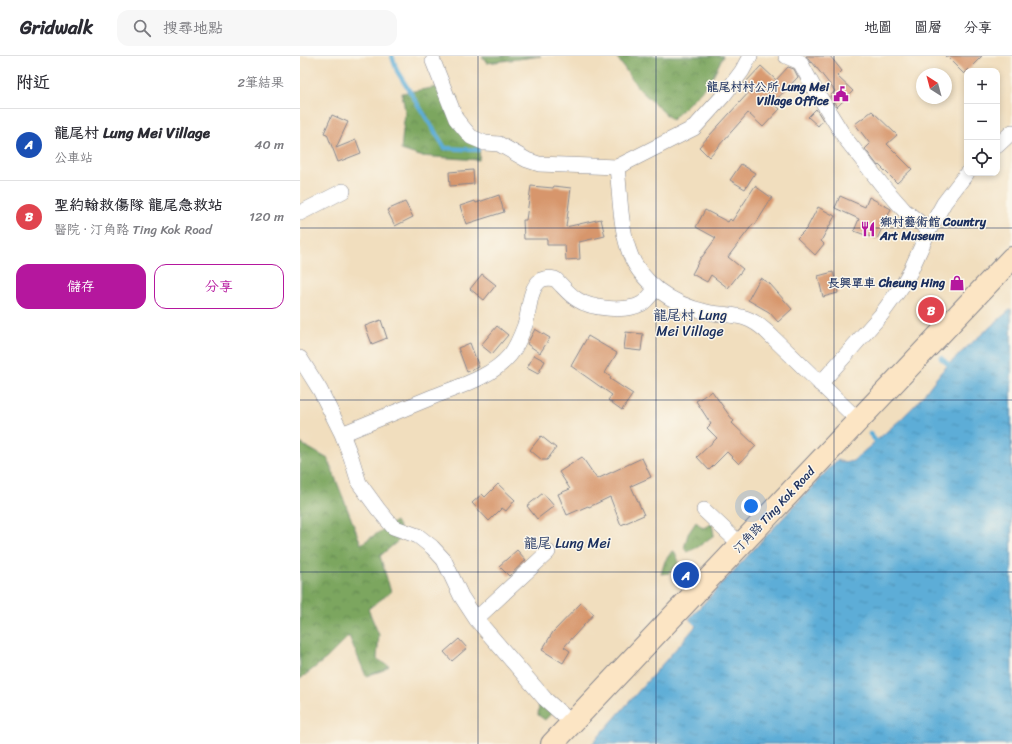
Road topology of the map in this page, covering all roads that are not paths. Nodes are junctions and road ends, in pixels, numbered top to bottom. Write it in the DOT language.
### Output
graph roads {
  1 [pos="750,56"];
  2 [pos="786,56"];
  3 [pos="433,61"];
  4 [pos="1012,132"];
  5 [pos="1000,143"];
  6 [pos="617,167"];
  7 [pos="965,176"];
  8 [pos="343,191"];
  9 [pos="300,213"];
  10 [pos="929,230"];
  11 [pos="1012,258"];
  12 [pos="656,288"];
  13 [pos="300,358"];
  14 [pos="820,384"];
  15 [pos="858,420"];
  16 [pos="342,434"];
  17 [pos="704,510"];
  18 [pos="741,545"];
  19 [pos="548,552"];
  20 [pos="476,619"];
  21 [pos="572,723"];
  22 [pos="552,744"];
  1 -- 6 [label="street"];
  2 -- 10 [label="street"];
  3 -- 6 [label="street"];
  4 -- 5 [label="street"];
  6 -- 12 [label="street"];
  7 -- 10 [label="street"];
  8 -- 9 [label="street"];
  10 -- 14 [label="street"];
  11 -- 15 [label="main road, 汀角路 Ting Kok Road"];
  12 -- 14 [label="street"];
  12 -- 16 [label="street"];
  13 -- 16 [label="street"];
  14 -- 15 [label="street"];
  15 -- 18 [label="main road, 汀角路 Ting Kok Road"];
  16 -- 20 [label="street"];
  17 -- 18 [label="street"];
  18 -- 21 [label="main road, 汀角路 Ting Kok Road"];
  19 -- 20 [label="street"];
  20 -- 21 [label="street"];
  21 -- 22 [label="main road, 汀角路 Ting Kok Road"];
}
